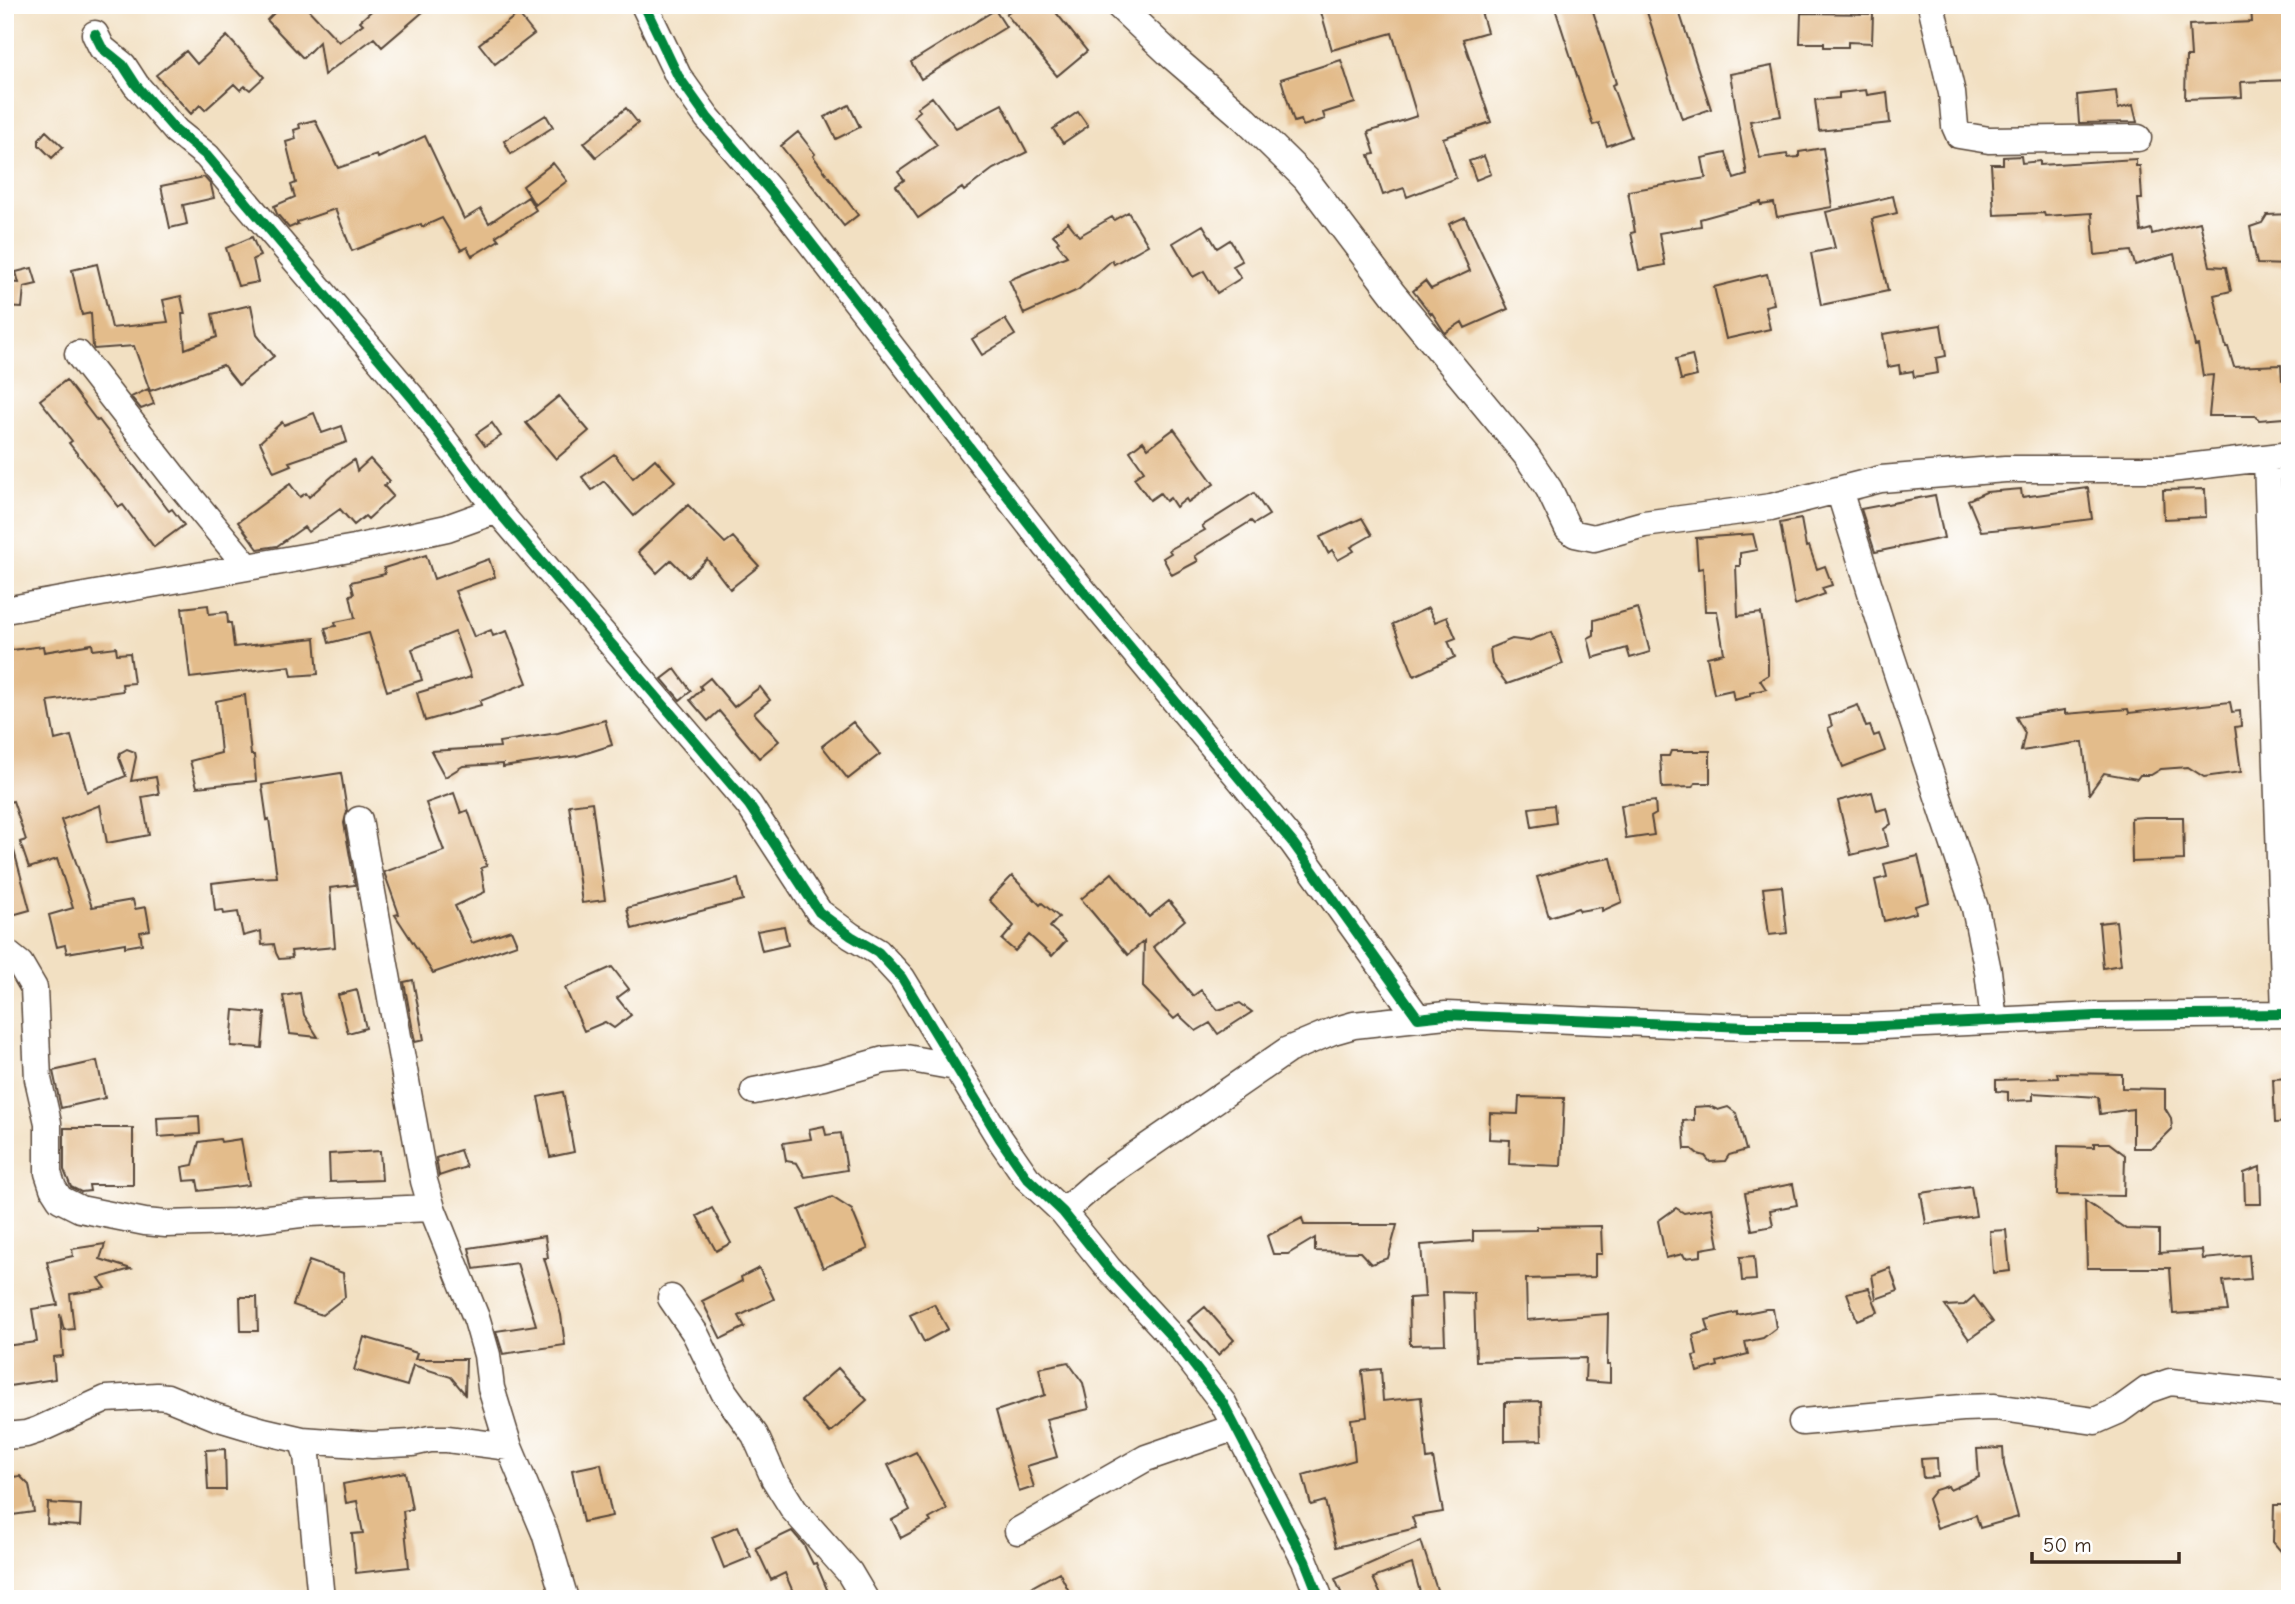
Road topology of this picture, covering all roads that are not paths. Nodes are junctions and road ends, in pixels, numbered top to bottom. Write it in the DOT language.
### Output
graph roads {
  1 [pos="644,5"];
  2 [pos="1118,5"];
  3 [pos="1931,5"];
  4 [pos="96,34"];
  5 [pos="2138,138"];
  6 [pos="78,354"];
  7 [pos="2279,457"];
  8 [pos="1839,490"];
  9 [pos="498,510"];
  10 [pos="247,566"];
  11 [pos="5,610"];
  12 [pos="359,820"];
  13 [pos="5,952"];
  14 [pos="2287,1014"];
  15 [pos="1418,1018"];
  16 [pos="1994,1021"];
  17 [pos="956,1067"];
  18 [pos="754,1091"];
  19 [pos="432,1208"];
  20 [pos="1063,1212"];
  21 [pos="671,1298"];
  22 [pos="2290,1394"];
  23 [pos="1802,1422"];
  24 [pos="1236,1427"];
  25 [pos="5,1436"];
  26 [pos="309,1445"];
  27 [pos="509,1447"];
  28 [pos="1018,1531"];
  29 [pos="321,1599"];
  30 [pos="565,1599"];
  31 [pos="865,1599"];
  32 [pos="1320,1599"];
  1 -- 15 [label="street"];
  2 -- 8 [label="street"];
  3 -- 5 [label="street"];
  4 -- 9 [label="street"];
  6 -- 10 [label="street"];
  7 -- 8 [label="street"];
  7 -- 14 [label="street"];
  8 -- 16 [label="street"];
  9 -- 10 [label="street"];
  9 -- 17 [label="street"];
  10 -- 11 [label="street"];
  12 -- 19 [label="street"];
  13 -- 19 [label="street"];
  14 -- 16 [label="street"];
  15 -- 16 [label="street"];
  15 -- 20 [label="street"];
  17 -- 18 [label="street"];
  17 -- 20 [label="street"];
  19 -- 27 [label="street"];
  20 -- 24 [label="street"];
  21 -- 31 [label="street"];
  22 -- 23 [label="street"];
  24 -- 28 [label="street"];
  24 -- 32 [label="street"];
  25 -- 26 [label="street"];
  26 -- 27 [label="street"];
  26 -- 29 [label="street"];
  27 -- 30 [label="street"];
}
